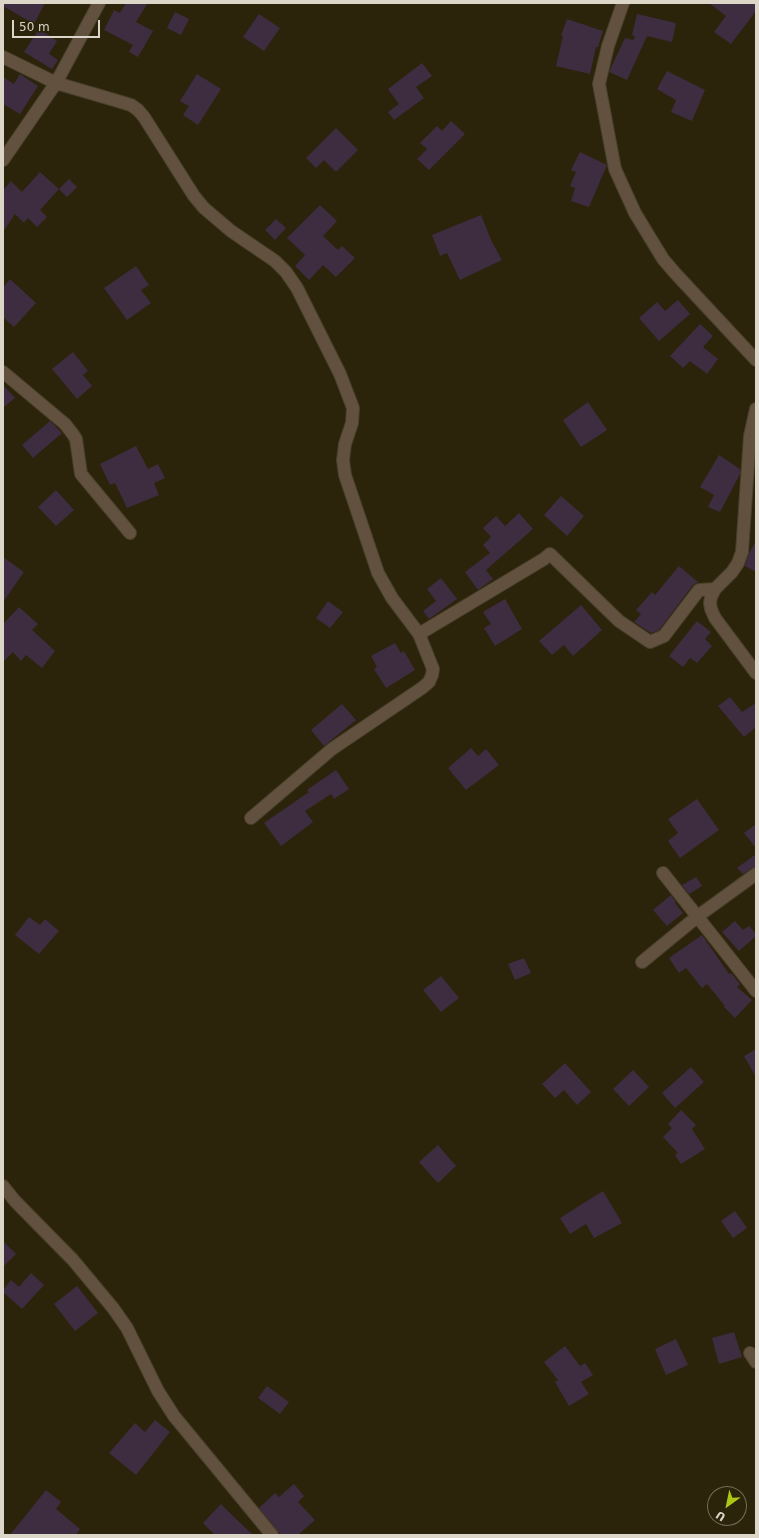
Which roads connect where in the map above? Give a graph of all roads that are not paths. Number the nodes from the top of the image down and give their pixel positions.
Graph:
1 (99, 3) edge
2 (623, 3) edge
3 (3, 57) edge
4 (56, 84) junction
5 (3, 160) edge
6 (756, 360) edge
7 (3, 372) edge
8 (756, 408) edge
9 (130, 533) dead end
10 (716, 589) junction
11 (419, 634) junction
12 (756, 673) edge
13 (251, 818) dead end
14 (663, 873) dead end
15 (756, 874) edge
16 (698, 916) junction
17 (642, 962) dead end
18 (756, 991) edge
19 (3, 1186) edge
20 (272, 1535) edge

1 - 4 street
2 - 6 street
3 - 4 street
4 - 5 street
4 - 11 street
7 - 9 street
8 - 10 street
10 - 11 street
10 - 12 street
11 - 13 street
14 - 16 street
15 - 16 street
16 - 17 street
16 - 18 street
19 - 20 street

